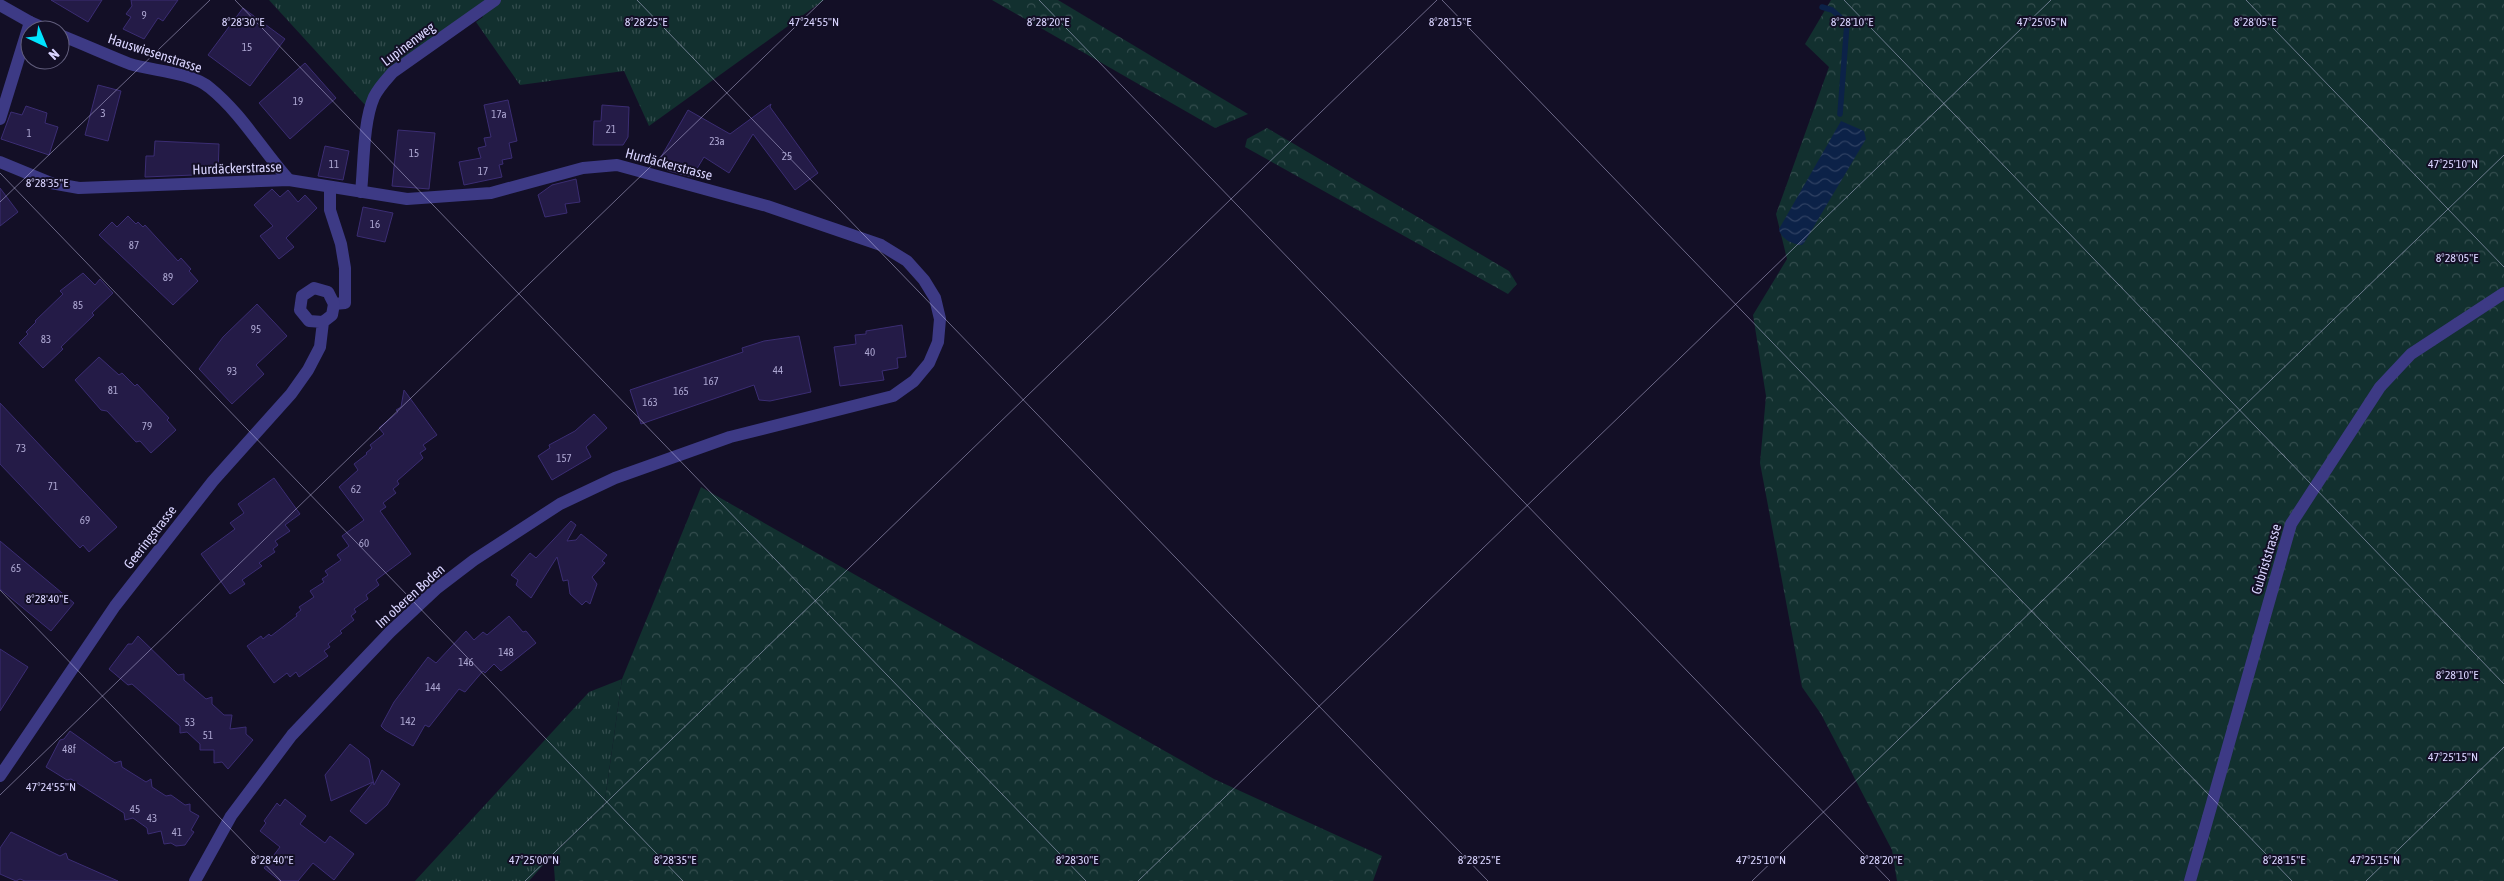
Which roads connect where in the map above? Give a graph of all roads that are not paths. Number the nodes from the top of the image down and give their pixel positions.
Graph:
1 (495, 0) edge
2 (0, 4) edge
3 (27, 20) edge
4 (70, 39) edge
5 (20, 54) edge
6 (0, 119) edge
7 (0, 162) edge
8 (289, 180) junction
9 (330, 187) junction
10 (361, 192) junction
11 (2504, 293) edge
12 (340, 304) junction
13 (323, 322) junction
14 (730, 437) joint
15 (0, 776) edge
16 (195, 881) edge
17 (2190, 881) edge

1 - 10 street, Lupinenweg
2 - 3 street
4 - 8 street, Hauswiesenstrasse
5 - 6 street
7 - 8 street, Hurdäckerstrasse
8 - 9 street, Hurdäckerstrasse
9 - 10 street, Hurdäckerstrasse
9 - 12 street
10 - 14 street, Hurdäckerstrasse
11 - 17 street, Gubriststrasse
12 - 13 street, Geeringstrasse
12 - 13 street
13 - 15 street, Geeringstrasse
14 - 16 street, Im oberen Boden

